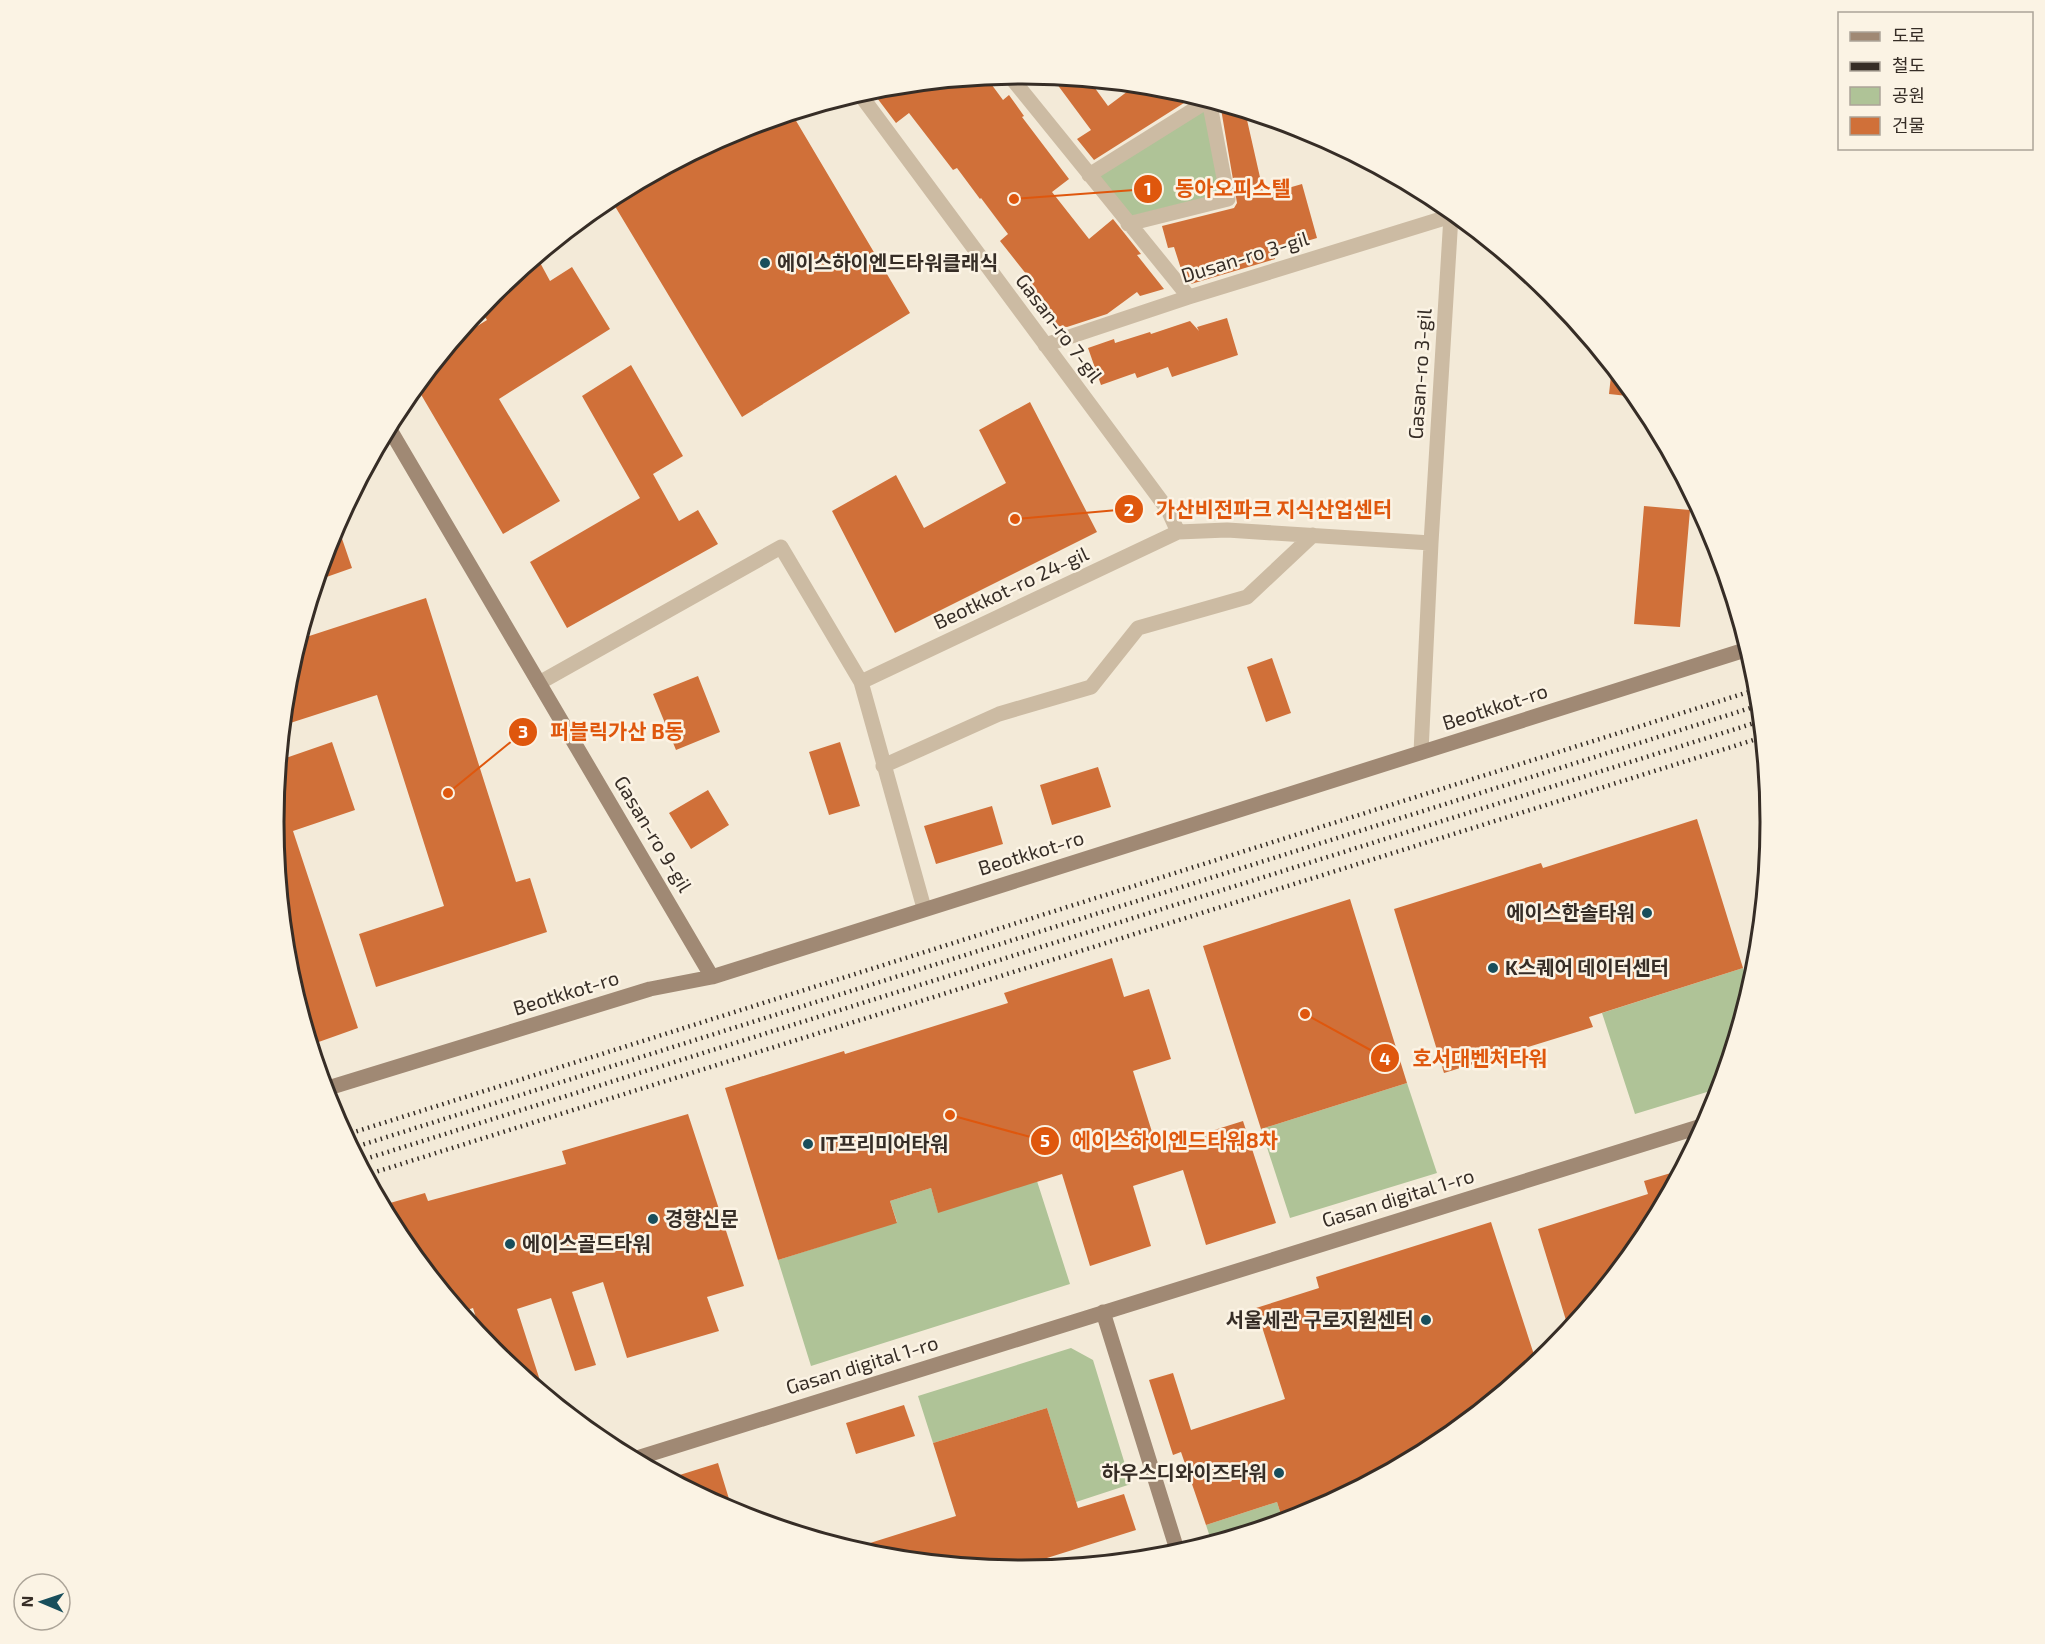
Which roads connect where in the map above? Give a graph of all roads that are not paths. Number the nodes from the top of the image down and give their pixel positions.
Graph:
1 (1016, 84) edge
2 (865, 101) edge
3 (1200, 106) edge
4 (1210, 108) edge
5 (1089, 176) junction
6 (1445, 217) edge
7 (1452, 222) edge
8 (1128, 224) junction
9 (1189, 297) junction
10 (1045, 345) junction
11 (393, 437) edge
12 (1178, 532) junction
13 (1313, 535) junction
14 (1431, 543) junction
15 (1740, 652) edge
16 (861, 682) junction
17 (539, 683) junction
18 (1420, 752) junction
19 (883, 766) junction
20 (924, 908) junction
21 (712, 976) junction
22 (334, 1086) edge
23 (1693, 1129) edge
24 (1103, 1312) junction
25 (644, 1456) edge
26 (1175, 1544) edge

1 - 5 street
2 - 10 street, Gasan-ro 7-gil
3 - 5 street
4 - 8 street
5 - 8 street
6 - 9 street, Dusan-ro 3-gil
7 - 14 street, Gasan-ro 3-gil
8 - 9 street
9 - 10 street, Dusan-ro 3-gil
10 - 12 street, Gasan-ro 7-gil
11 - 17 street, Gasan-ro 9-gil
12 - 13 street
12 - 16 street, Beotkkot-ro 24-gil
13 - 14 street
13 - 19 street
14 - 18 street, Gasan-ro 3-gil
15 - 18 street, Beotkkot-ro
16 - 17 street
16 - 19 street
17 - 21 street, Gasan-ro 9-gil
18 - 20 street, Beotkkot-ro
19 - 20 street
20 - 21 street, Beotkkot-ro
21 - 22 street, Beotkkot-ro
23 - 24 street, Gasan digital 1-ro
24 - 25 street, Gasan digital 1-ro
24 - 26 street

